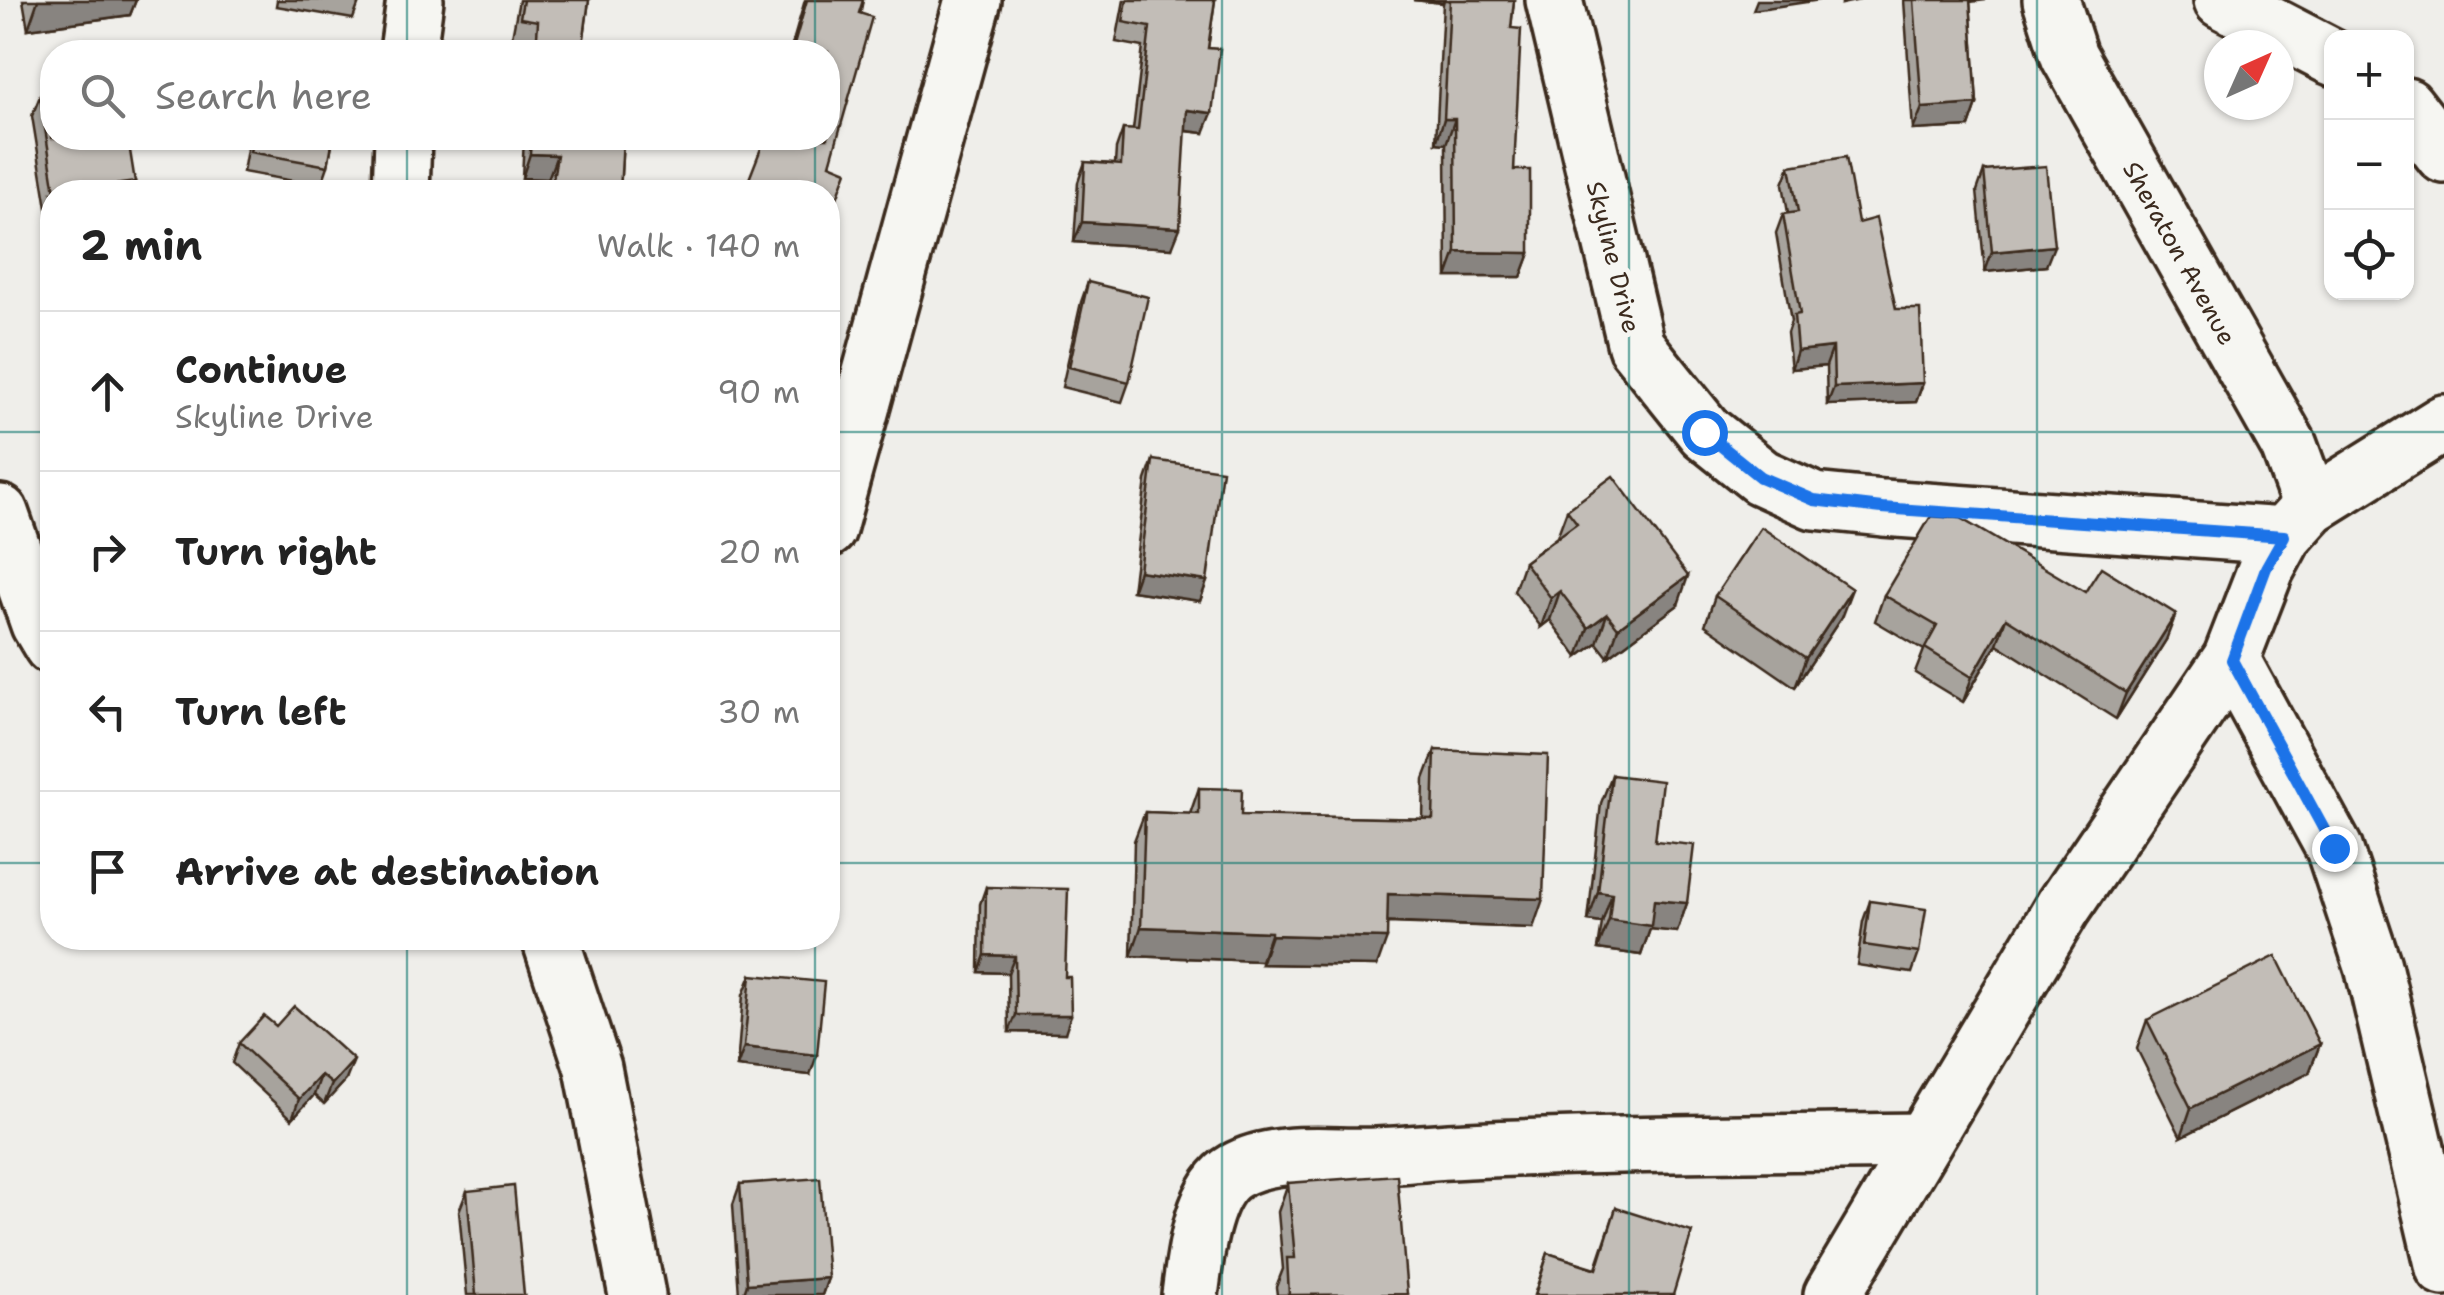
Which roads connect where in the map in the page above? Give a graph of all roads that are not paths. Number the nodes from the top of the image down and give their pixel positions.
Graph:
1 (415, 0) edge
2 (974, 0) edge
3 (1554, 0) edge
4 (2051, 0) edge
5 (2222, 0) edge
6 (410, 40) edge
7 (2324, 54) edge
8 (2414, 116) edge
9 (403, 150) edge
10 (2444, 155) edge
11 (401, 180) edge
12 (2444, 423) edge
13 (840, 486) edge
14 (0, 514) edge
15 (2297, 521) junction
16 (40, 626) edge
17 (2232, 660) junction
18 (554, 950) edge
19 (1923, 1141) junction
20 (2444, 1268) edge
21 (637, 1295) edge
22 (1190, 1295) edge
23 (1832, 1295) edge

1 - 6 street
2 - 13 street
3 - 15 street, Skyline Drive
4 - 15 street, Sheraton Avenue
5 - 7 street
8 - 10 street
9 - 11 street
12 - 15 street
14 - 16 street
15 - 17 street
17 - 19 street
17 - 20 street
18 - 21 street
19 - 22 street
19 - 23 street

